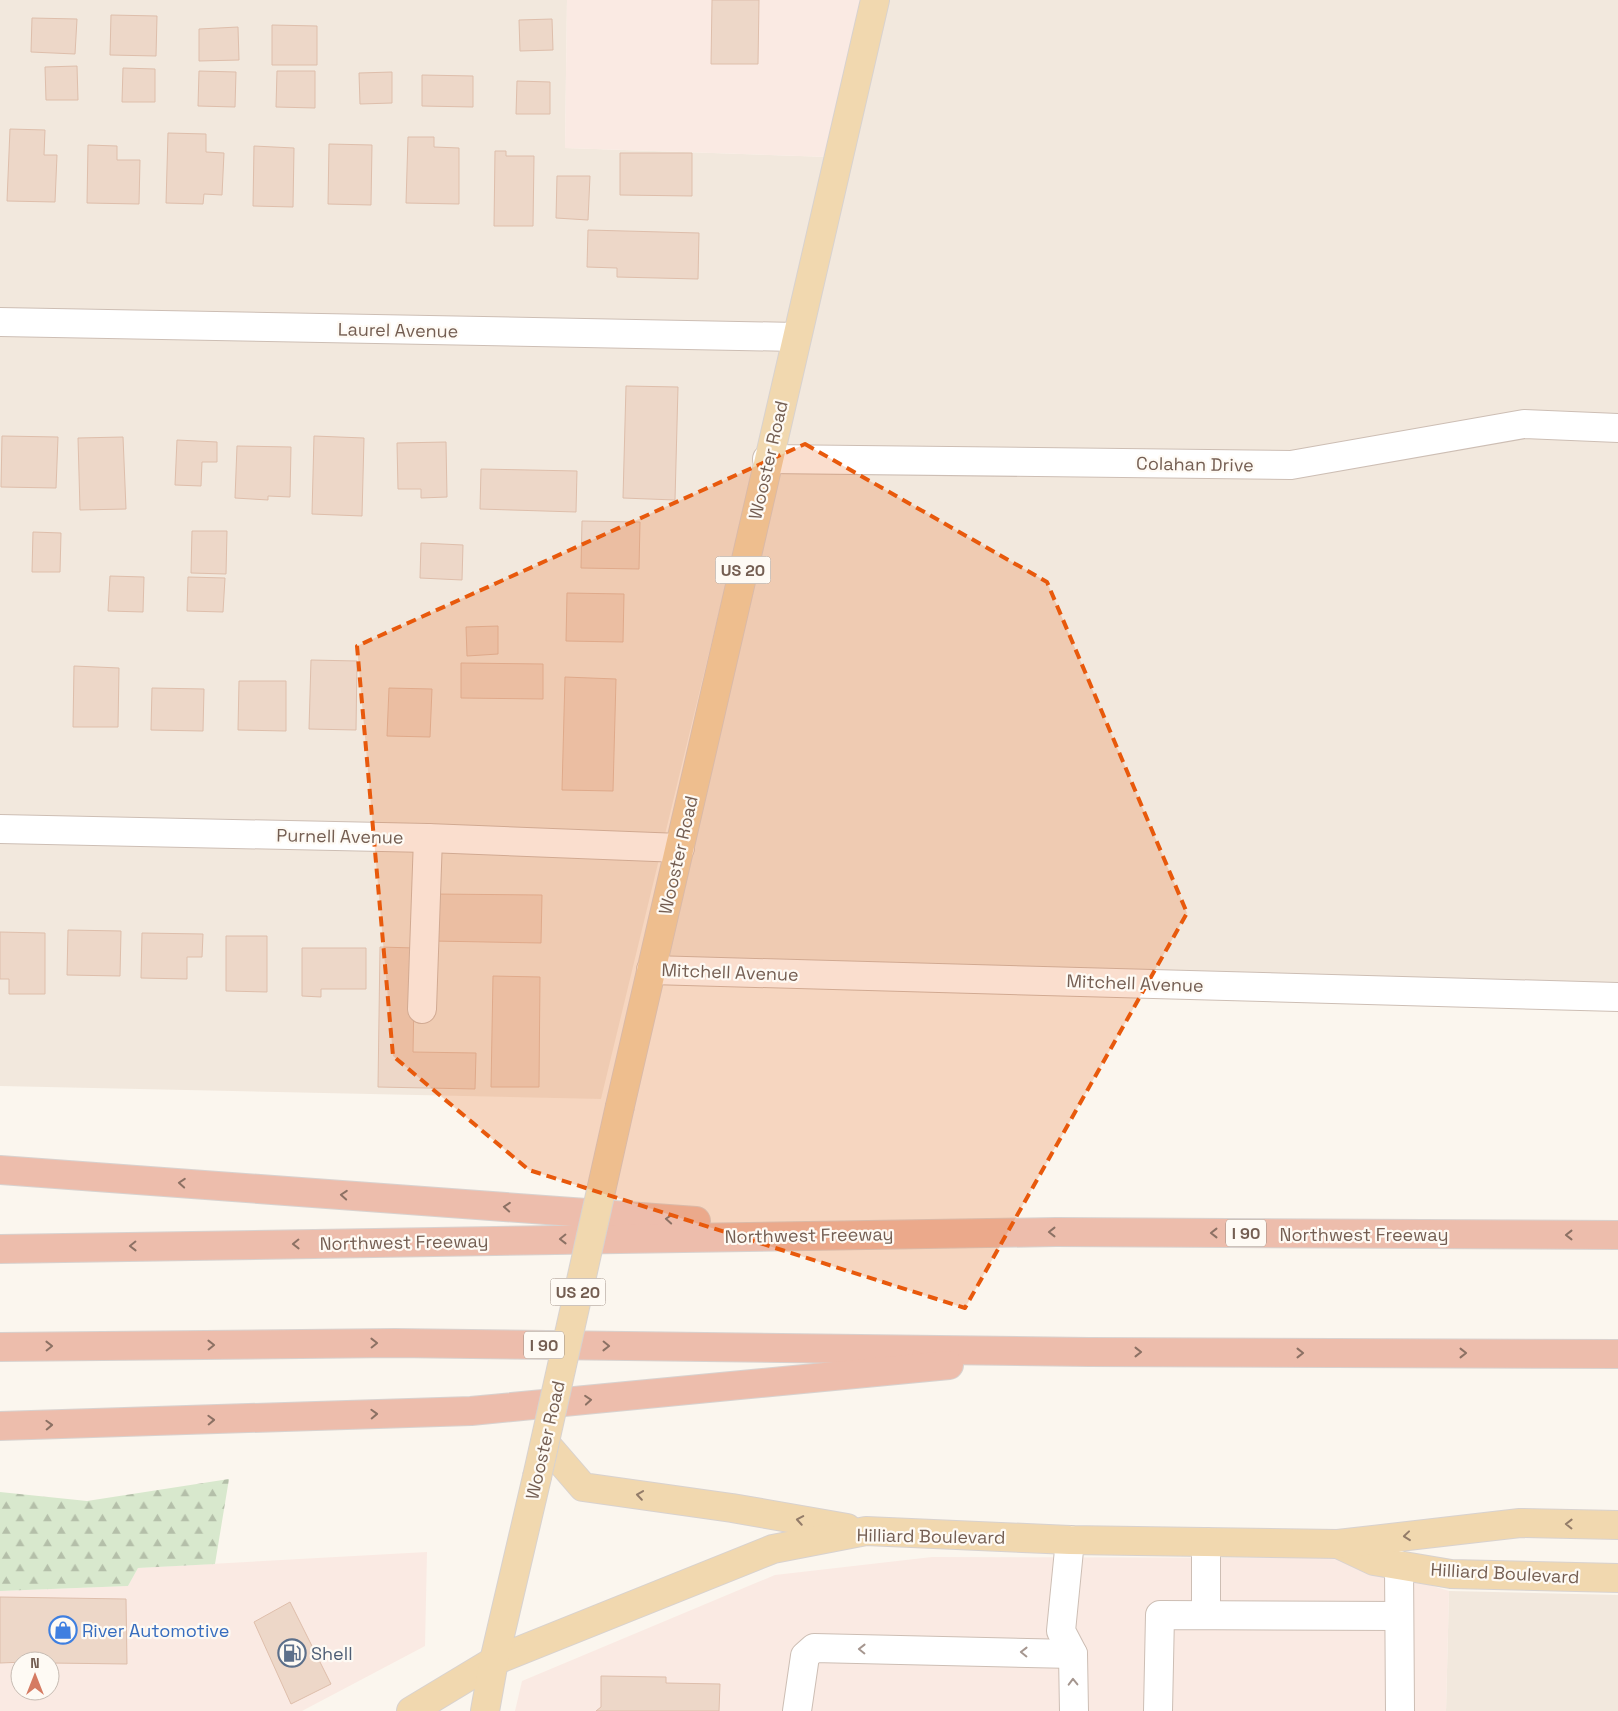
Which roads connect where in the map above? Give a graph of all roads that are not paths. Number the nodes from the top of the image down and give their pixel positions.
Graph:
1 (875, 0) edge
2 (0, 322) edge
3 (796, 337) junction
4 (1618, 428) edge
5 (768, 459) junction
6 (0, 829) edge
7 (428, 838) junction
8 (680, 848) junction
9 (651, 970) junction
10 (1618, 997) edge
11 (422, 1009) dead end
12 (0, 1170) edge
13 (874, 1234) junction
14 (1618, 1236) edge
15 (0, 1248) edge
16 (0, 1347) edge
17 (1089, 1352) junction
18 (1618, 1354) edge
19 (0, 1426) edge
20 (545, 1443) junction
21 (1618, 1525) edge
22 (866, 1532) junction
23 (1070, 1540) junction
24 (1206, 1542) junction
25 (1338, 1544) junction
26 (1399, 1565) junction
27 (1618, 1578) edge
28 (1206, 1616) junction
29 (1400, 1616) junction
30 (1073, 1654) junction
31 (494, 1661) junction
32 (411, 1711) edge
33 (485, 1711) edge
34 (797, 1711) edge
35 (1074, 1711) edge
36 (1158, 1711) edge
37 (1400, 1711) edge

1 - 3 main road, Wooster Road / US 20
2 - 3 street, Laurel Avenue
3 - 5 main road, Wooster Road / US 20
4 - 5 street, Colahan Drive
5 - 8 main road, Wooster Road / US 20
6 - 7 street, Purnell Avenue
7 - 8 street, Purnell Avenue
7 - 11 street
8 - 9 main road, Wooster Road / US 20
9 - 10 street, Mitchell Avenue
9 - 20 main road, Wooster Road / US 20, bridge
13 -> 12 highway
14 -> 13 highway, Northwest Freeway / I 90
13 -> 15 highway, Northwest Freeway / I 90
16 -> 17 highway, I 90
17 -> 18 highway, I 90
19 -> 17 highway
22 -> 20 main road
20 - 31 main road, Wooster Road / US 20, bridge
21 -> 25 main road, Hilliard Boulevard
22 - 23 main road, Hilliard Boulevard
22 - 31 main road, Hilliard Boulevard
23 - 24 main road, Hilliard Boulevard
23 - 30 street
24 - 25 main road, Hilliard Boulevard
24 - 28 street
25 - 26 main road, Hilliard Boulevard
26 - 27 main road, Hilliard Boulevard
26 - 29 street
28 - 29 street
28 - 36 street
29 - 37 street
30 -> 34 street
35 -> 30 street
31 - 32 main road, Hilliard Boulevard
31 - 33 main road, Wooster Road / US 20

